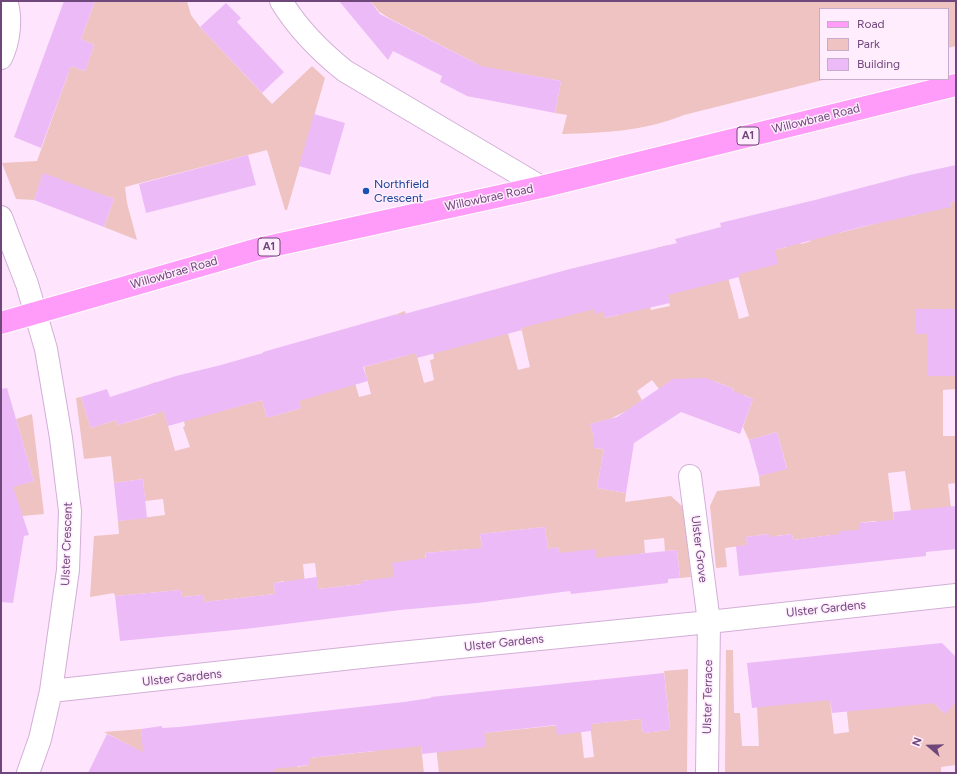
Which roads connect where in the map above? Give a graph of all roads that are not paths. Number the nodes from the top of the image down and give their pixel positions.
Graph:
1 (6, 1) edge
2 (281, 1) edge
3 (1, 58) edge
4 (956, 85) edge
5 (540, 187) junction
6 (1, 217) edge
7 (36, 313) junction
8 (1, 323) edge
9 (690, 476) dead end
10 (956, 595) edge
11 (709, 622) junction
12 (51, 692) junction
13 (28, 773) edge
14 (707, 773) edge

1 - 3 street
2 - 5 street
4 - 5 main road, Willowbrae Road / A1
5 - 7 main road, Willowbrae Road / A1
6 - 7 street, Ulster Crescent
7 - 8 main road, Willowbrae Road / A1
7 - 12 street, Ulster Crescent
9 - 11 street, Ulster Grove
10 - 11 street, Ulster Gardens
11 - 12 street, Ulster Gardens
11 - 14 street, Ulster Terrace
12 - 13 street, Ulster Crescent

